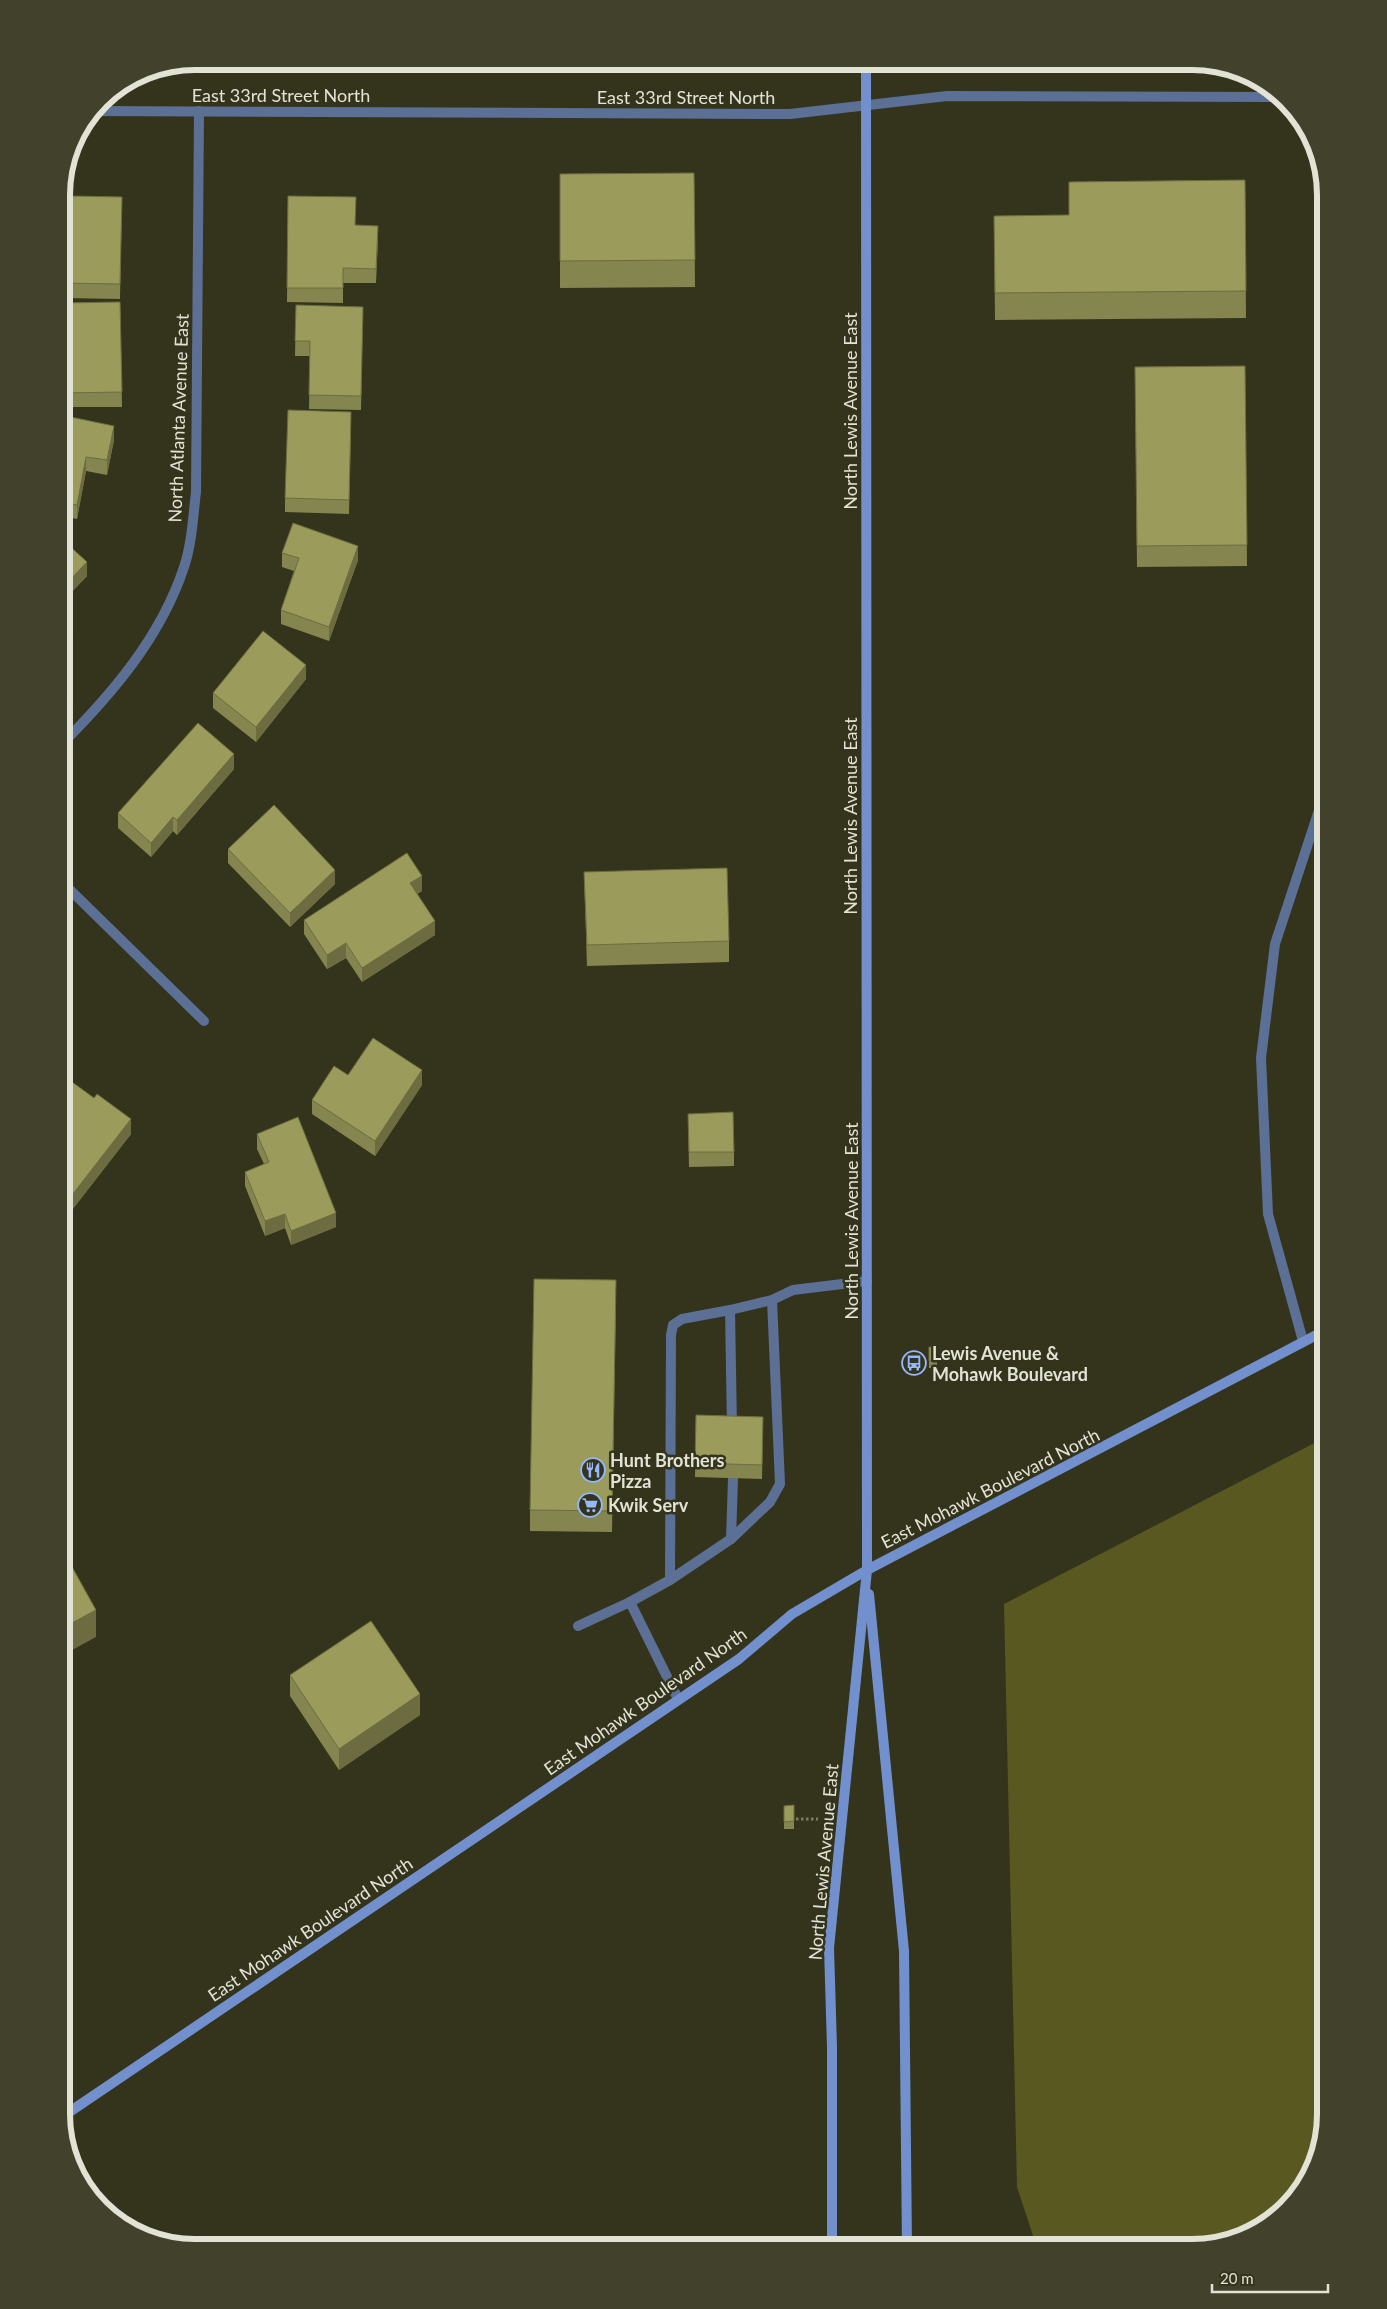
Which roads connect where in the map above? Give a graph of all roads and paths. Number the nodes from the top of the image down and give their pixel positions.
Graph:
1 (866, 70) edge
2 (1270, 97) edge
3 (866, 104) junction
4 (103, 111) edge
5 (199, 111) junction
6 (70, 737) edge
7 (1317, 816) edge
8 (70, 890) edge
9 (204, 1021) dead end
10 (867, 1281) junction
11 (772, 1300) junction
12 (730, 1310) junction
13 (1317, 1334) edge
14 (1303, 1341) junction
15 (732, 1430) edge
16 (733, 1479) edge
17 (731, 1539) junction
18 (867, 1570) junction
19 (670, 1580) junction
20 (630, 1602) junction
21 (578, 1626) dead end
22 (678, 1699) junction
23 (70, 2112) edge
24 (832, 2239) edge
25 (907, 2239) edge

1 - 3 main road, North Lewis Avenue East
2 - 3 street, East 33rd Street North
3 - 5 street, East 33rd Street North
3 - 10 main road, North Lewis Avenue East
4 - 5 street, East 33rd Street North
5 - 6 street, North Atlanta Avenue East
7 - 14 street
8 - 9 street
10 - 11 street
10 - 18 main road, North Lewis Avenue East
11 - 12 street
11 - 17 street
12 - 15 street
12 - 19 street
13 - 14 main road, East Mohawk Boulevard North
14 - 18 main road, East Mohawk Boulevard North
16 - 17 street
17 - 19 street
18 - 22 main road, East Mohawk Boulevard North
18 - 24 main road, North Lewis Avenue East
18 - 25 main road, North Lewis Avenue East
19 - 20 street
20 - 21 street
20 - 22 street
22 - 23 main road, East Mohawk Boulevard North

